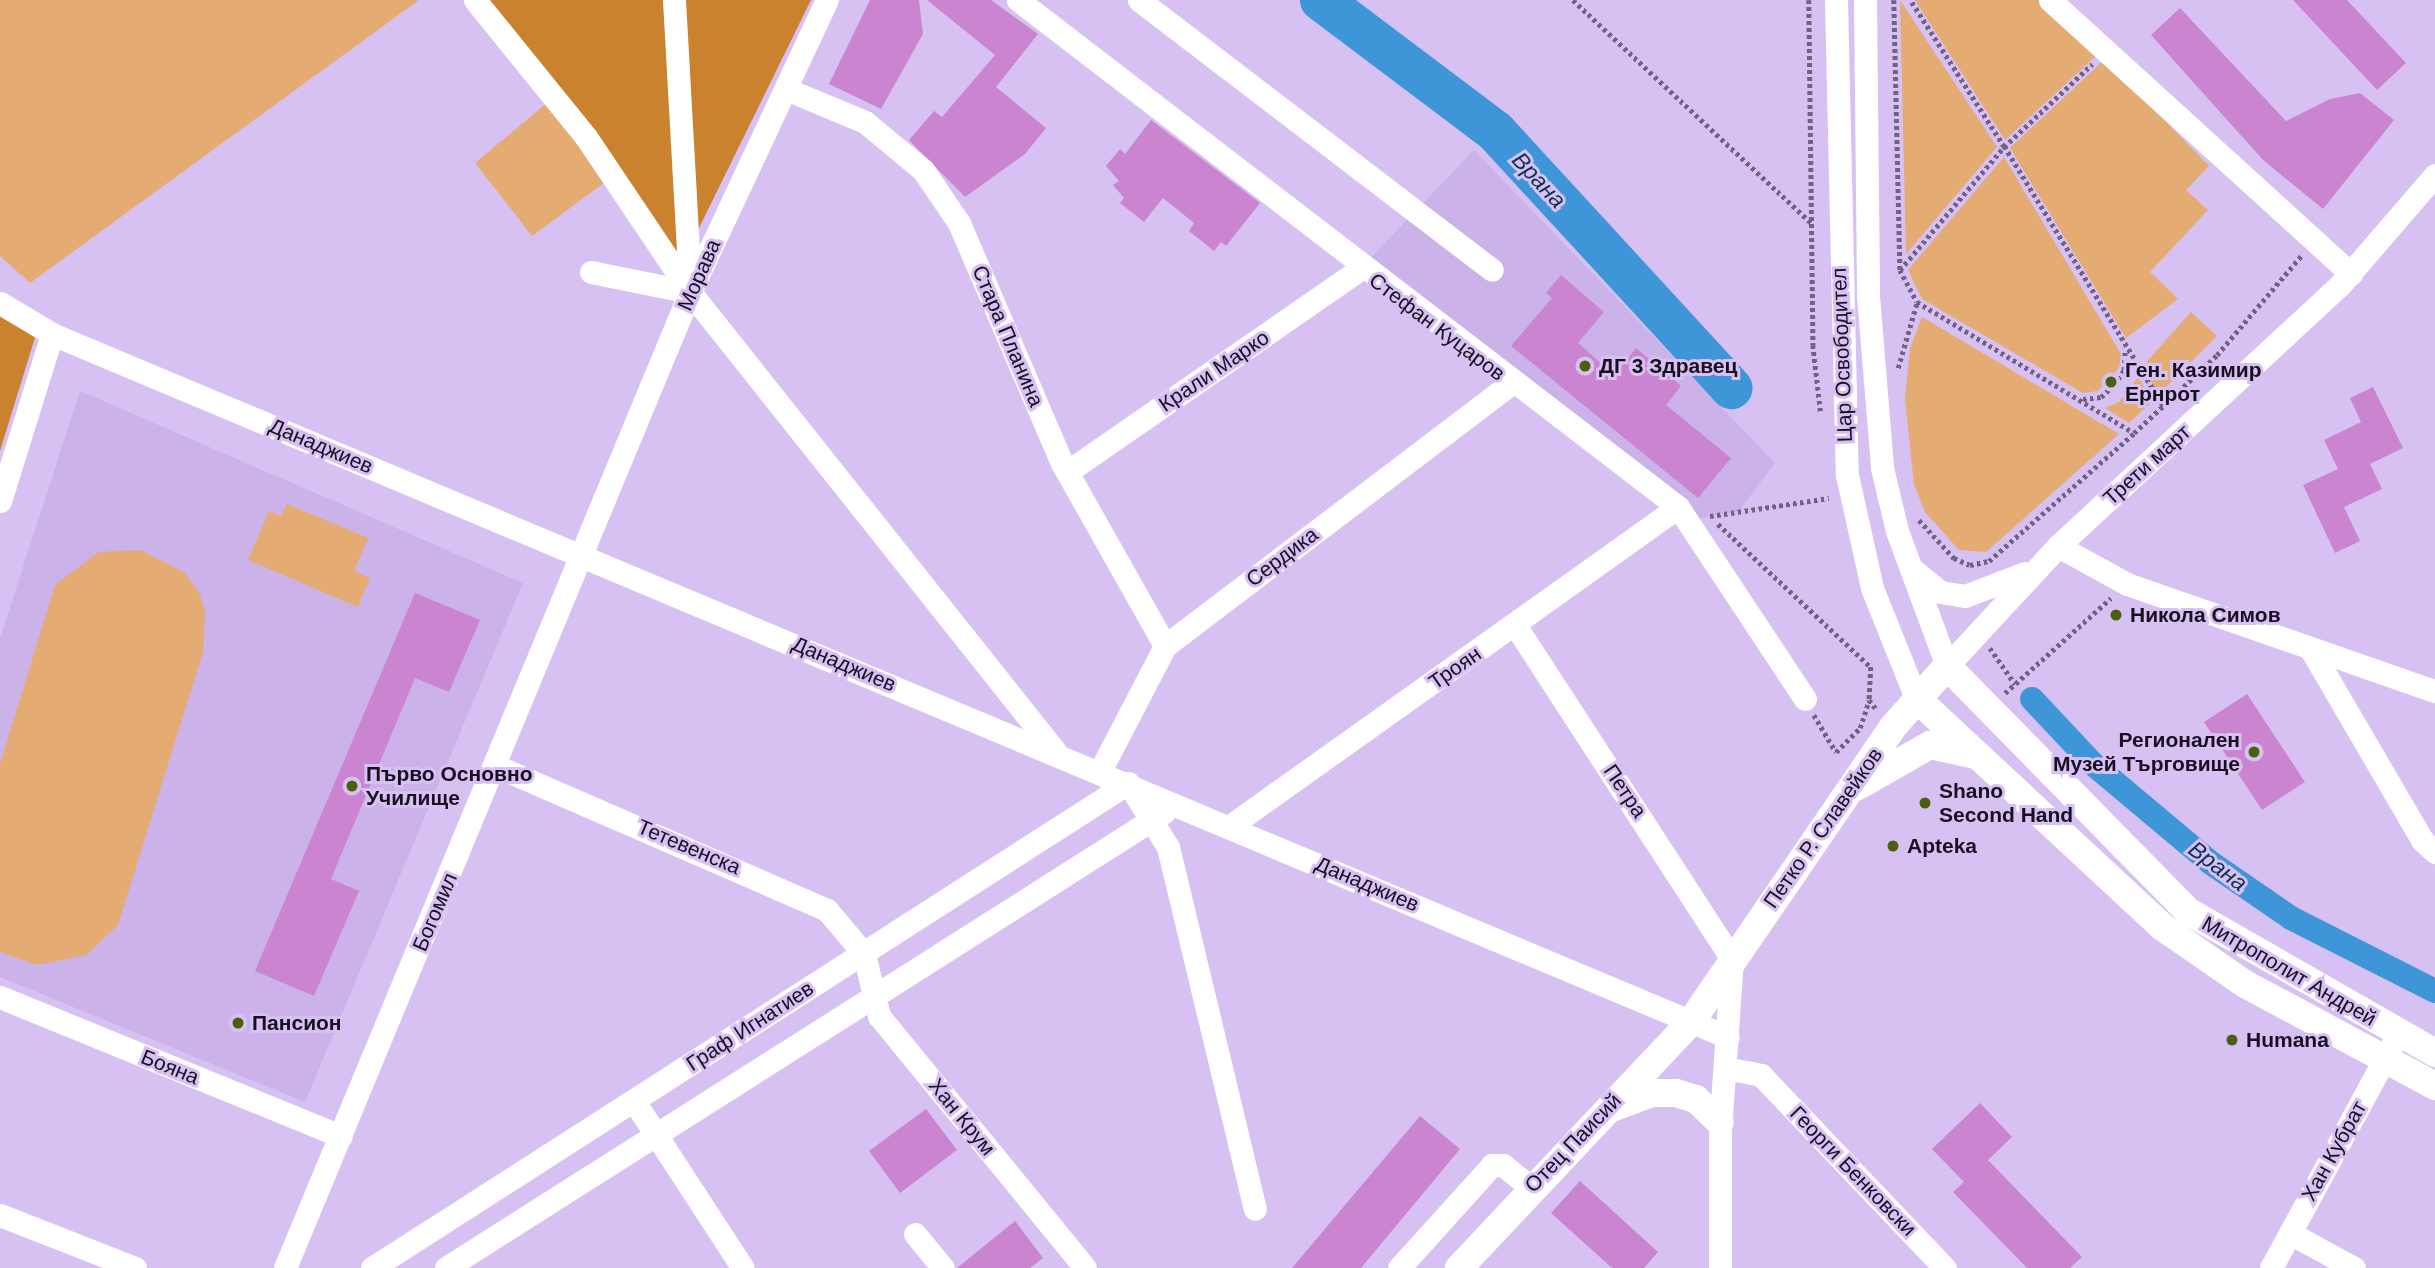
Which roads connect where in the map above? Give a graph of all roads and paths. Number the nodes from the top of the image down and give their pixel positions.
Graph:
1 (475, 0) edge
2 (674, 0) edge
3 (827, 0) edge
4 (1018, 0) edge
5 (1139, 0) edge
6 (1573, 0) edge
7 (1809, 0) edge
8 (1836, 0) edge
9 (1865, 0) edge
10 (1894, 0) edge
11 (1910, 0) edge
12 (2050, 0) edge
13 (2102, 55) dead end
14 (786, 89) junction
15 (2004, 147) junction
16 (2435, 175) edge
17 (1811, 223) junction
18 (2308, 248) dead end
19 (1360, 269) junction
20 (1492, 270) dead end
21 (1900, 270) junction
22 (591, 272) dead end
23 (2351, 274) junction
24 (690, 292) junction
25 (1917, 302) junction
26 (0, 303) edge
27 (52, 334) junction
28 (2122, 341) junction
29 (1898, 373) dead end
30 (1512, 383) junction
31 (2082, 400) junction
32 (2163, 406) junction
33 (1822, 422) dead end
34 (2134, 433) junction
35 (1067, 472) junction
36 (1829, 485) dead end
37 (1841, 497) junction
38 (0, 500) edge
39 (1913, 507) dead end
40 (1692, 514) junction
41 (2058, 546) junction
42 (585, 556) junction
43 (2040, 565) junction
44 (1910, 567) junction
45 (1515, 625) junction
46 (1165, 646) junction
47 (2310, 648) junction
48 (1947, 666) junction
49 (1871, 667) dead end
50 (2435, 691) edge
51 (1916, 698) junction
52 (1805, 699) joint
53 (1869, 700) dead end
54 (1056, 753) junction
55 (1977, 756) junction
56 (496, 766) junction
57 (1100, 771) junction
58 (1128, 783) junction
59 (1847, 794) junction
60 (1178, 804) junction
61 (1152, 820) junction
62 (1230, 826) junction
63 (2435, 852) edge
64 (864, 954) junction
65 (1732, 959) junction
66 (875, 996) junction
67 (0, 997) edge
68 (1691, 1022) junction
69 (2398, 1034) junction
70 (1728, 1037) junction
71 (2435, 1053) edge
72 (2384, 1060) junction
73 (1725, 1068) junction
74 (2435, 1086) edge
75 (634, 1101) junction
76 (1604, 1111) junction
77 (1720, 1122) junction
78 (656, 1135) junction
79 (341, 1136) junction
80 (1530, 1187) junction
81 (1255, 1209) dead end
82 (0, 1215) edge
83 (2290, 1233) junction
84 (915, 1234) dead end
85 (135, 1268) edge
86 (285, 1268) edge
87 (372, 1268) edge
88 (446, 1268) edge
89 (743, 1268) edge
90 (943, 1268) edge
91 (1085, 1268) edge
92 (1399, 1268) edge
93 (1459, 1268) edge
94 (1720, 1268) edge
95 (1945, 1268) edge
96 (2271, 1268) edge
97 (2354, 1268) edge

1 - 24 street
2 - 24 street
3 - 14 street, Морава
4 - 19 street, Стефан Куцаров
5 - 20 street
6 - 17 path
7 - 17 path
8 - 37 street, Цар Освободител
9 - 44 street, Цар Освободител
10 - 21 path
11 - 15 path
12 - 23 street
13 - 15 path
14 - 24 street, Морава
14 - 35 street, Стара Планина
15 - 21 path
15 - 28 path
16 - 23 street, Трети март
17 - 33 path
18 - 32 path
19 - 30 street, Стефан Куцаров
19 - 35 street, Крали Марко
21 - 25 path
22 - 24 street
23 - 41 street, Трети март
24 - 42 street, Морава
24 - 54 street
25 - 29 path
25 - 31 path
26 - 27 street, Данаджиев
27 - 38 street
27 - 42 street, Данаджиев
28 - 31 path
28 - 32 path
30 - 40 street, Стефан Куцаров
30 - 46 street, Сердика
31 - 34 path
32 - 34 path
34 - 39 path
35 - 46 street, Стара Планина
36 - 37 path
37 - 40 path
37 - 51 street, Цар Освободител
40 - 45 street, Троян
40 - 49 path
40 - 52 street, Стефан Куцаров
41 - 43 street, Трети март
41 - 47 street
42 - 54 street, Данаджиев
42 - 56 street, Богомил
43 - 44 street
43 - 48 street, Трети март
44 - 48 street, Цар Освободител
45 - 62 street, Троян
45 - 65 street, Петра
46 - 57 street, Сердика
47 - 50 street
47 - 63 street
48 - 51 main road, Петко Р. Славейков
48 - 69 main road, Митрополит Андрей
51 - 55 main road, Митрополит Андрей
51 - 59 main road, Петко Р. Славейков
52 - 53 path
54 - 57 street, Данаджиев
55 - 59 main road
55 - 72 main road, Митрополит Андрей
56 - 64 street, Тетевенска
56 - 79 street, Богомил
57 - 58 street, Данаджиев
58 - 60 street, Данаджиев
58 - 61 street
58 - 64 street, Граф Игнатиев
59 - 65 main road, Петко Р. Славейков
60 - 61 street, Граф Игнатиев
60 - 62 street, Данаджиев
61 - 66 street, Граф Игнатиев
61 - 81 street
62 - 68 street, Данаджиев
64 - 66 street, Хан Крум
64 - 75 street, Граф Игнатиев
65 - 68 main road, Петко Р. Славейков
65 - 70 street
66 - 78 street, Граф Игнатиев
66 - 91 street, Хан Крум
67 - 79 street, Бояна
68 - 70 street
68 - 76 main road, Отец Паисий
69 - 71 main road, Митрополит Андрей
69 - 72 street, Хан Кубрат
70 - 73 street
72 - 74 main road, Митрополит Андрей
72 - 83 street, Хан Кубрат
73 - 77 street
73 - 95 street, Георги Бенковски
75 - 78 street
75 - 87 street, Граф Игнатиев
76 - 77 main road
76 - 80 main road, Отец Паисий
77 - 94 street
78 - 88 street, Граф Игнатиев
78 - 89 street
79 - 86 street, Богомил
80 - 92 street
80 - 93 main road, Отец Паисий
82 - 85 street
83 - 96 street, Хан Кубрат
83 - 97 street
84 - 90 street

